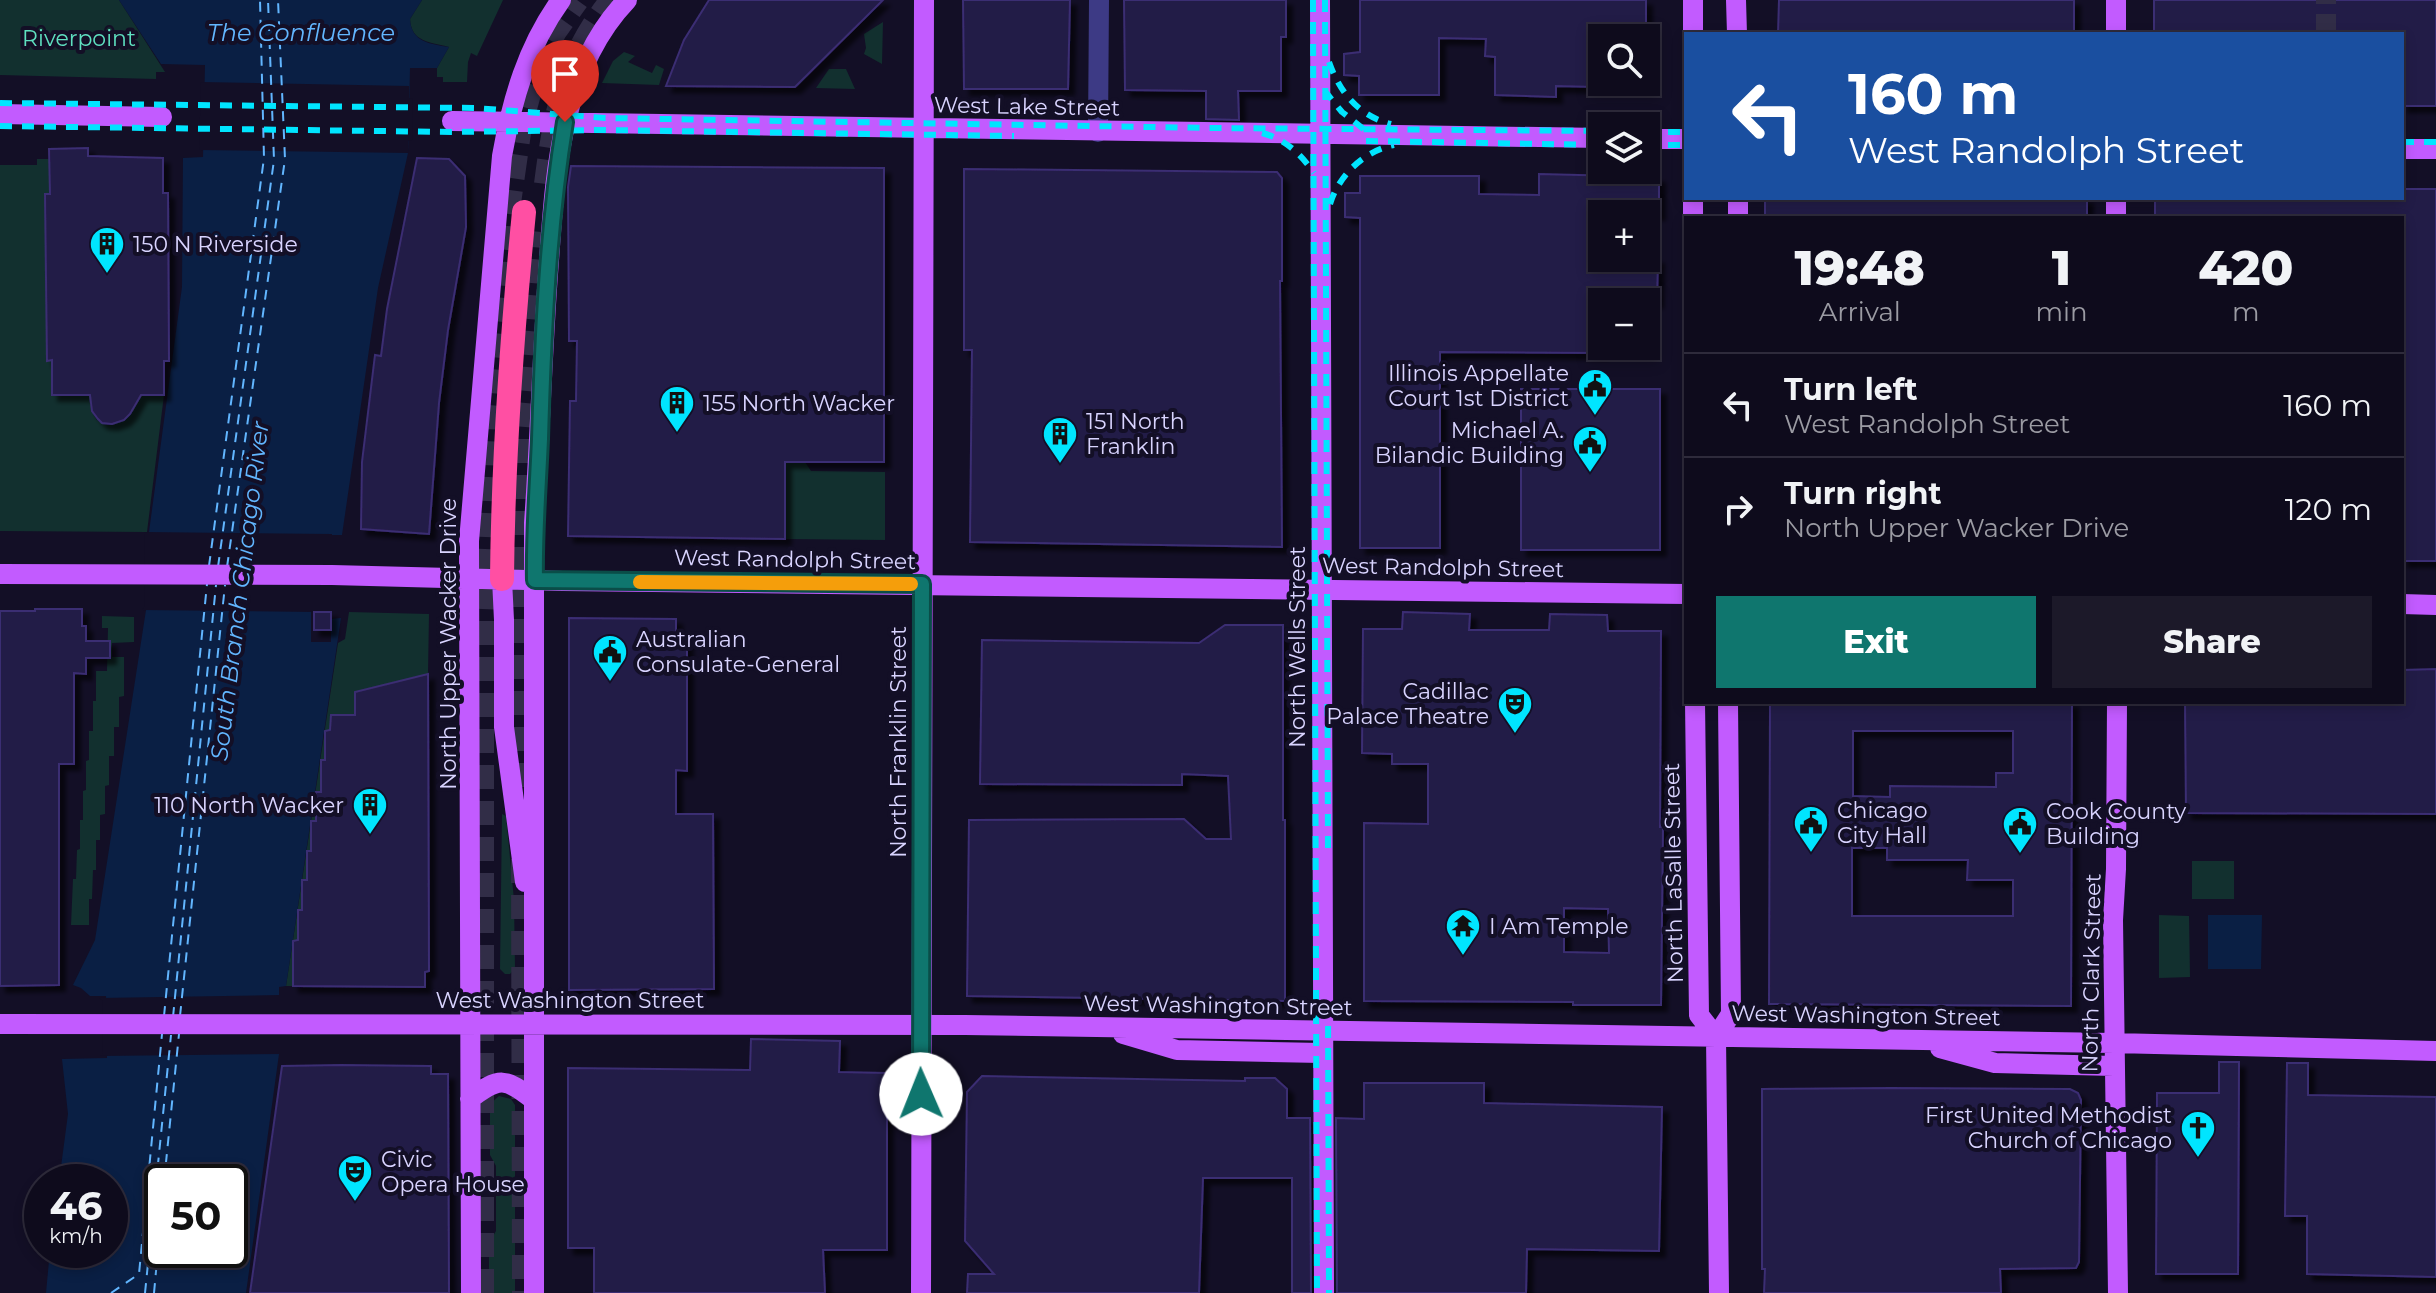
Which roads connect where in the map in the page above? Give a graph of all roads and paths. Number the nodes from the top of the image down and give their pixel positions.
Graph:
1 (561, 0) edge
2 (627, 0) edge
3 (924, 0) edge
4 (1099, 0) edge
5 (1320, 0) edge
6 (1693, 0) edge
7 (1736, 0) edge
8 (2116, 0) edge
9 (1693, 32) edge
10 (1737, 32) edge
11 (2116, 32) edge
12 (0, 114) edge
13 (162, 117) dead end
14 (452, 121) dead end
15 (508, 122) junction
16 (565, 122) junction
17 (925, 129) junction
18 (1098, 132) junction
19 (1320, 135) junction
20 (1588, 138) edge
21 (1660, 139) edge
22 (1684, 139) edge
23 (2404, 149) edge
24 (2436, 149) edge
25 (524, 212) dead end
26 (0, 574) edge
27 (470, 577) junction
28 (502, 579) junction
29 (535, 580) junction
30 (922, 584) junction
31 (1321, 590) junction
32 (1684, 594) edge
33 (2404, 604) edge
34 (2436, 605) edge
35 (1695, 704) edge
36 (1728, 704) edge
37 (2117, 704) edge
38 (534, 948) junction
39 (0, 1024) edge
40 (470, 1024) junction
41 (534, 1024) junction
42 (921, 1025) junction
43 (1100, 1027) junction
44 (1322, 1031) junction
45 (1716, 1037) junction
46 (1908, 1040) junction
47 (2114, 1043) junction
48 (2436, 1051) edge
49 (1322, 1053) junction
50 (2114, 1066) junction
51 (470, 1099) junction
52 (534, 1100) junction
53 (471, 1293) edge
54 (534, 1293) edge
55 (921, 1293) edge
56 (1324, 1293) edge
57 (1719, 1293) edge
58 (2118, 1293) edge

1 - 15 main road, North Upper Wacker Drive
2 - 16 main road
3 - 17 main road, North Franklin Street
4 - 18 street
5 - 19 main road, North Wells Street
6 - 9 main road
7 - 10 main road
8 - 11 main road
12 - 13 main road
14 - 15 main road, West Lake Street
15 - 16 main road, West Lake Street
15 - 27 main road, North Upper Wacker Drive
16 - 17 main road, West Lake Street
16 - 29 main road
17 - 18 main road, West Lake Street
17 - 30 main road, North Franklin Street
18 - 19 main road, West Lake Street
19 - 20 main road, West Lake Street
19 - 31 main road, North Wells Street
21 - 22 main road
23 - 24 main road
25 - 28 highway
26 - 27 main road, West Randolph Street
27 - 28 main road, West Randolph Street
27 - 40 main road, North Upper Wacker Drive
28 - 29 main road, West Randolph Street
28 - 38 main road
29 - 30 main road, West Randolph Street
29 - 38 main road
30 - 31 main road, West Randolph Street
30 - 42 main road, North Franklin Street
31 - 32 main road, West Randolph Street
31 - 44 main road, North Wells Street
33 - 34 main road
35 - 45 main road, North LaSalle Street
36 - 45 main road, North LaSalle Street
37 - 47 main road, North Clark Street
38 - 41 main road
39 - 40 main road, West Washington Street
40 - 41 main road, West Washington Street
40 - 51 main road, North Upper Wacker Drive
41 - 42 main road, West Washington Street
41 - 52 main road
42 - 43 main road, West Washington Street
42 - 55 main road, North Franklin Street
43 - 44 main road, West Washington Street
43 - 49 main road
44 - 45 main road, West Washington Street
44 - 49 main road, North Wells Street
45 - 46 main road, West Washington Street
45 - 57 main road, North LaSalle Street
46 - 47 main road, West Washington Street
46 - 50 main road
47 - 48 main road, West Washington Street
47 - 50 main road, North Clark Street
49 - 56 main road, North Wells Street
50 - 58 main road, North Clark Street
51 - 52 main road
51 - 53 main road, North Upper Wacker Drive
52 - 54 main road

